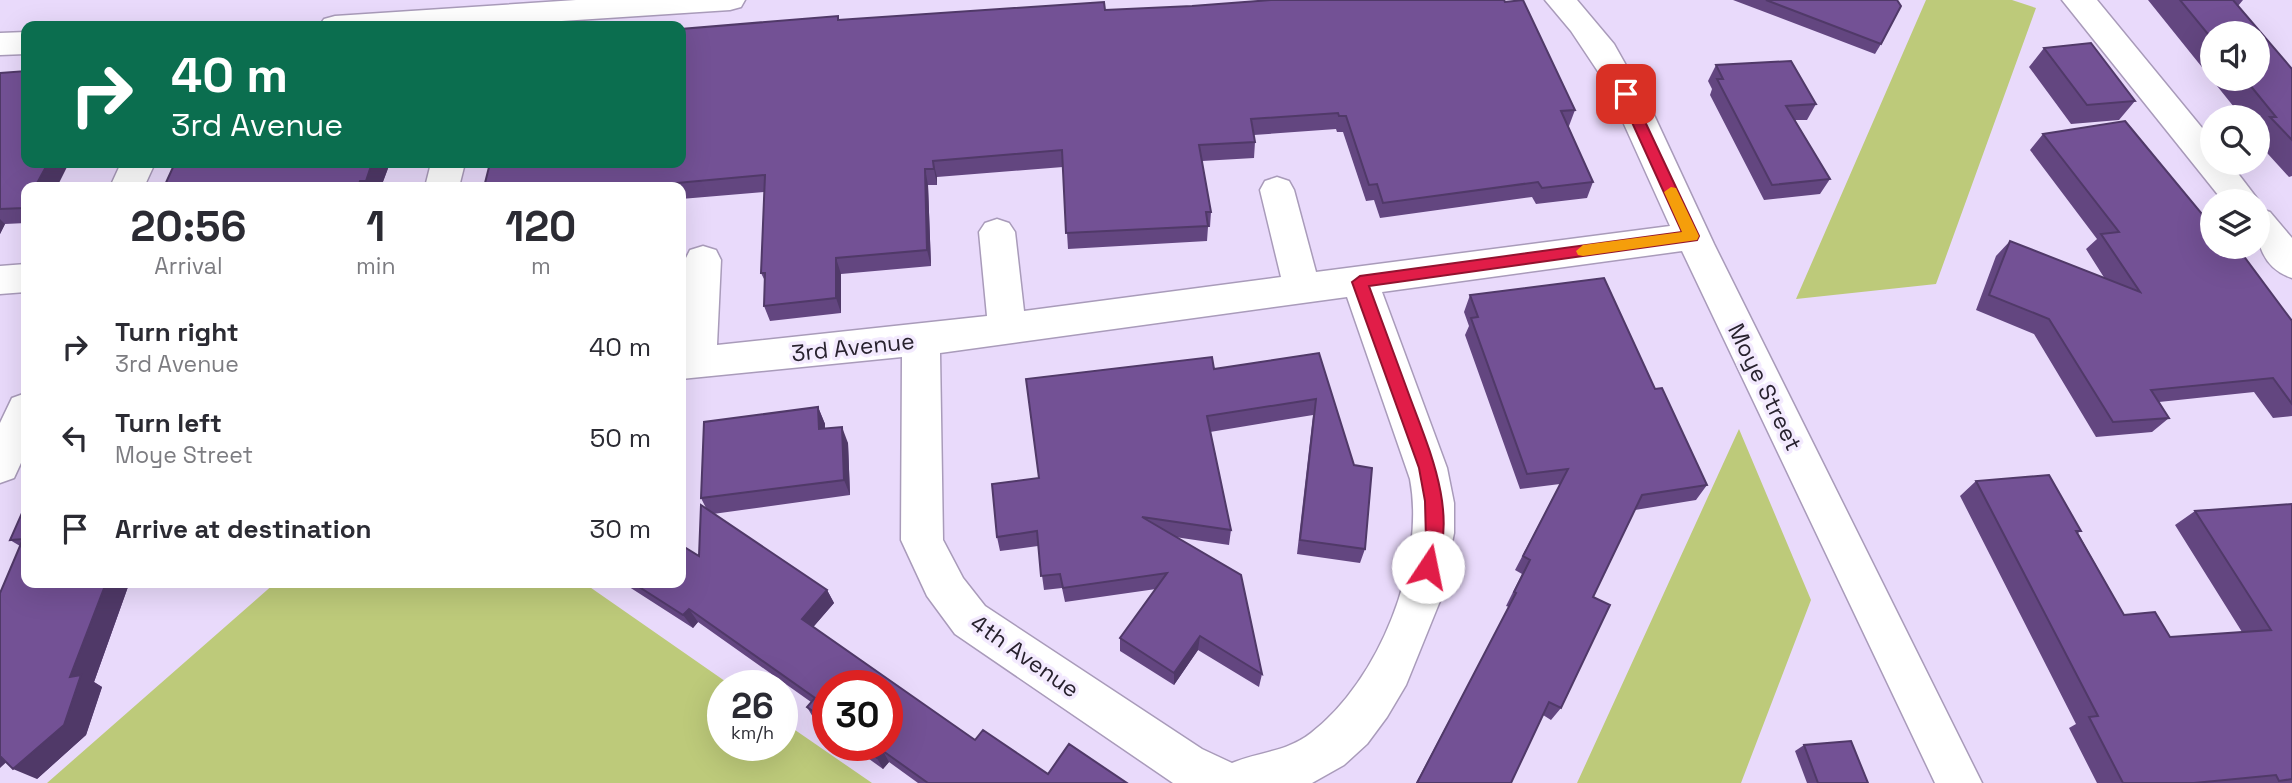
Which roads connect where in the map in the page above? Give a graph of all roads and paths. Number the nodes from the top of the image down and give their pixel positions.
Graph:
1 (730, 0) edge
2 (1560, 0) edge
3 (2077, 0) edge
4 (521, 20) edge
5 (490, 21) edge
6 (21, 43) edge
7 (0, 44) edge
8 (2232, 189) edge
9 (1277, 190) dead end
10 (998, 232) dead end
11 (1692, 236) junction
12 (2270, 236) edge
13 (703, 260) dead end
14 (2292, 264) edge
15 (21, 278) edge
16 (0, 280) edge
17 (1360, 282) junction
18 (1302, 287) junction
19 (1007, 327) junction
20 (921, 340) junction
21 (689, 363) edge
22 (21, 419) edge
23 (0, 466) edge
24 (1222, 783) edge
25 (1240, 783) edge
26 (1959, 783) edge

1 - 4 street
2 - 11 street, Moye Street
3 - 8 street
4 - 5 street
6 - 7 street
9 - 18 street
10 - 19 street
11 - 17 street, 3rd Avenue
11 - 26 street, Moye Street
12 - 14 street
13 - 21 street, 3rd Avenue
15 - 16 street
17 - 18 street, 3rd Avenue
17 - 25 street
18 - 19 street, 3rd Avenue
19 - 20 street, 3rd Avenue
20 - 21 street, 3rd Avenue
20 - 24 street, 4th Avenue
22 - 23 street

